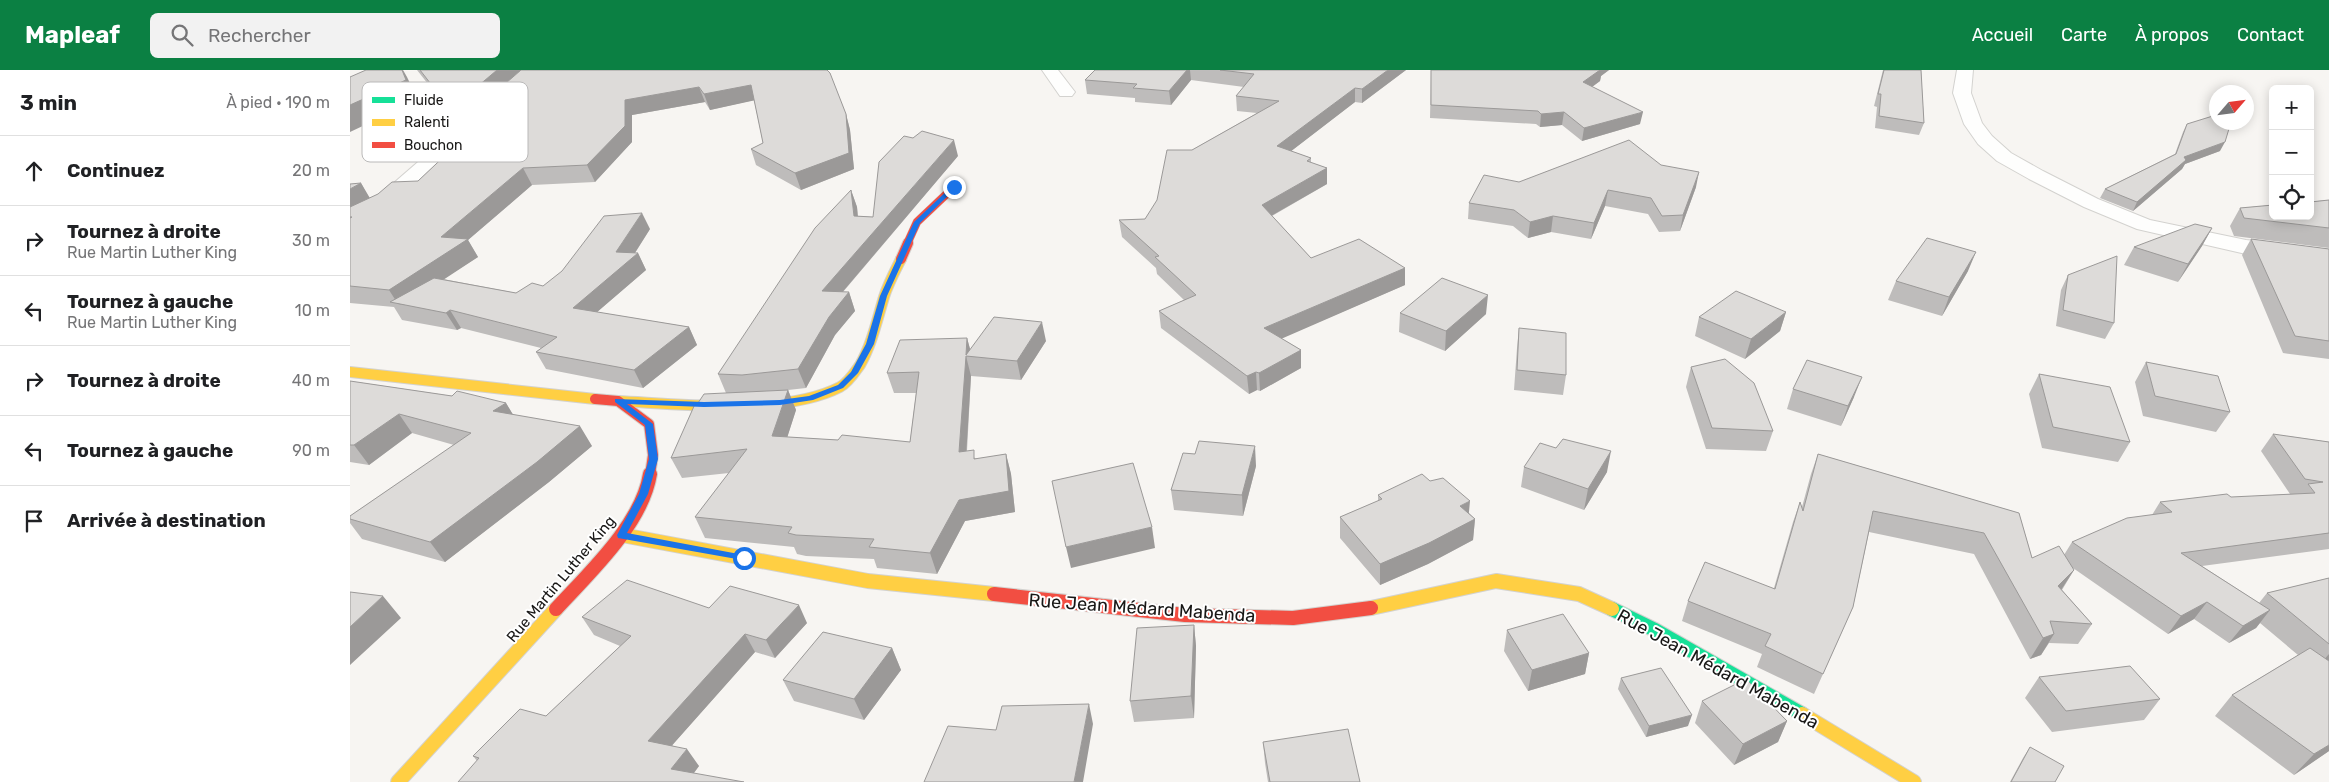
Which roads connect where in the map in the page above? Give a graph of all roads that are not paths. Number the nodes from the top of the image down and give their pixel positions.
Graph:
1 (534, 70) edge
2 (1050, 70) edge
3 (1965, 70) edge
4 (520, 82) edge
5 (1066, 92) dead end
6 (429, 162) edge
7 (954, 187) dead end
8 (350, 222) edge
9 (2329, 257) edge
10 (350, 372) edge
11 (618, 401) junction
12 (622, 535) junction
13 (398, 782) edge
14 (1914, 782) edge

1 - 4 street
2 - 5 street
3 - 9 street
6 - 8 street
7 - 11 street
10 - 11 street
11 - 12 street, Rue Martin Luther King
12 - 13 street, Rue Martin Luther King
12 - 14 street, Rue Jean Médard Mabenda

